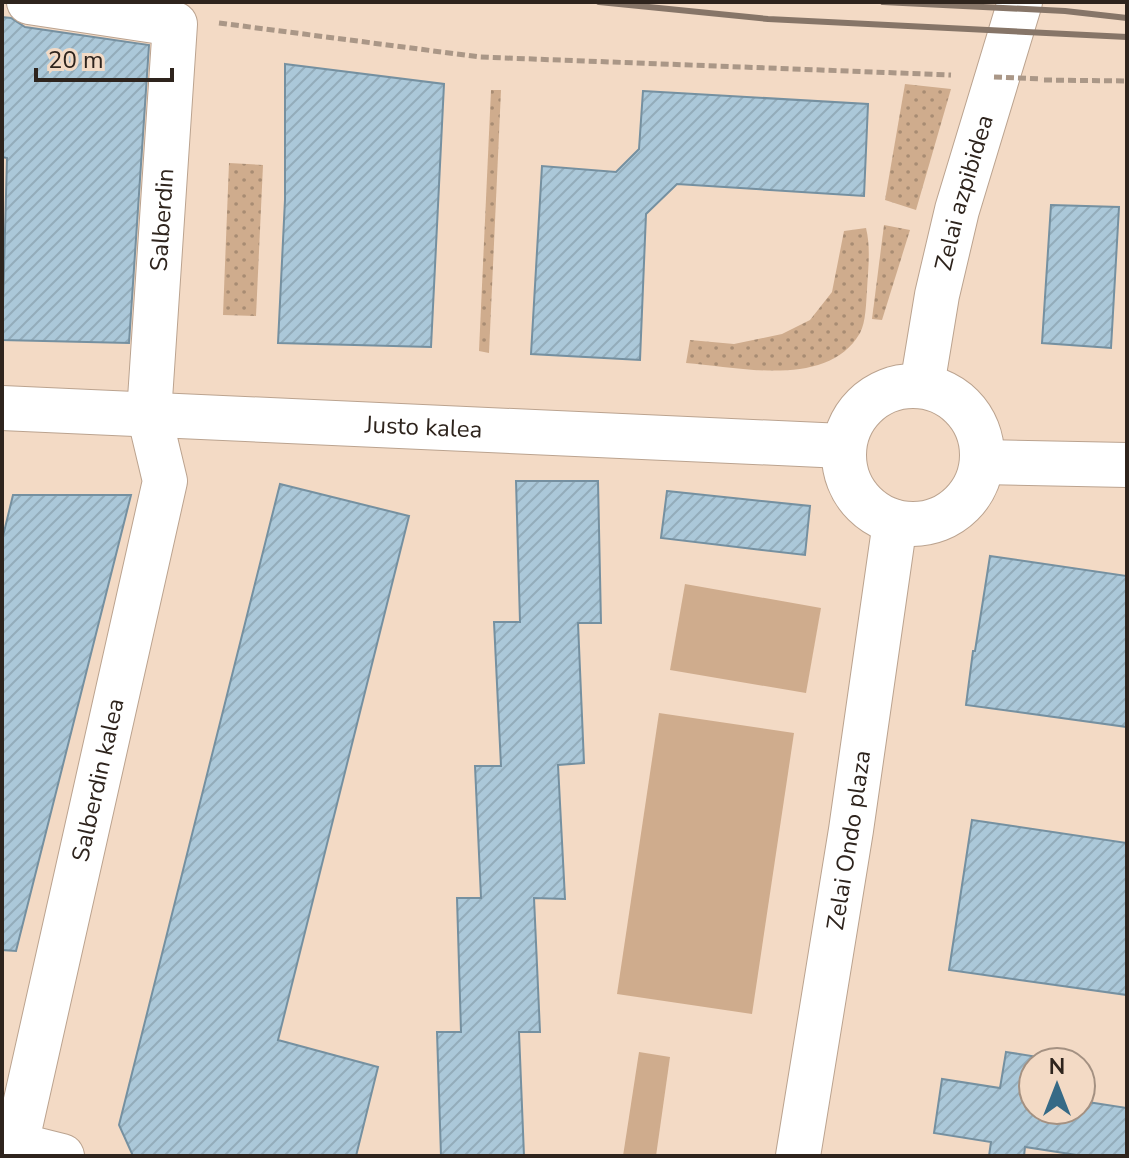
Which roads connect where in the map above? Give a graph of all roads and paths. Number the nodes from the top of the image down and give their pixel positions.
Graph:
1 (29, 2) edge
2 (1020, 2) edge
3 (191, 22) junction
4 (944, 75) dead end
5 (994, 77) dead end
6 (1127, 81) edge
7 (922, 386) junction
8 (2, 408) edge
9 (149, 414) junction
10 (843, 446) junction
11 (982, 462) junction
12 (1127, 465) edge
13 (895, 522) junction
14 (9, 1143) edge
15 (62, 1156) edge
16 (798, 1156) edge

1 - 3 street
2 - 7 street, Zelai azpibidea
3 - 4 path
3 - 9 street, Salberdin
5 - 6 path, bridge
7 - 10 street
7 - 11 street
8 - 9 street, Justo kalea
9 - 10 street, Justo kalea
9 - 14 street, Salberdin kalea
10 - 13 street
11 - 12 street
11 - 13 street
13 - 16 street, Zelai Ondo plaza
14 - 15 street

